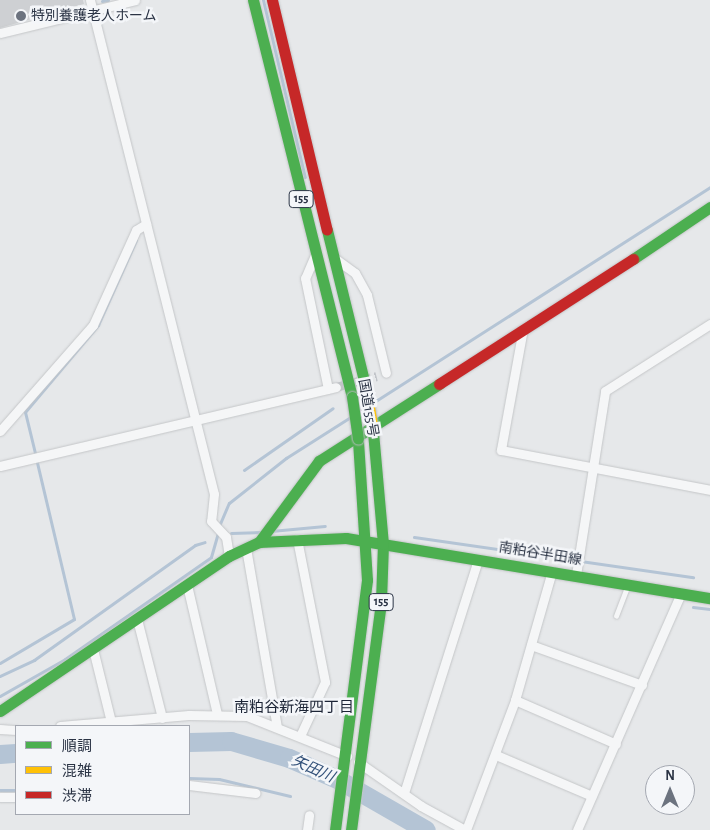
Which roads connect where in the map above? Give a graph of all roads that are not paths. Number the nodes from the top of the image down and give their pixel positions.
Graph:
1 (90, 0) edge
2 (135, 0) edge
3 (253, 0) edge
4 (272, 0) edge
5 (93, 10) junction
6 (0, 32) edge
7 (710, 206) edge
8 (146, 224) junction
9 (314, 255) junction
10 (337, 260) junction
11 (710, 324) edge
12 (522, 334) junction
13 (386, 373) dead end
14 (192, 421) junction
15 (0, 431) edge
16 (592, 465) junction
17 (0, 466) edge
18 (710, 490) edge
19 (297, 539) junction
20 (366, 541) junction
21 (259, 542) junction
22 (383, 544) junction
23 (246, 548) junction
24 (229, 556) junction
25 (478, 560) junction
26 (552, 571) junction
27 (576, 575) junction
28 (628, 584) junction
29 (187, 585) junction
30 (681, 593) junction
31 (710, 598) edge
32 (616, 616) dead end
33 (137, 619) junction
34 (531, 645) junction
35 (93, 649) junction
36 (642, 685) junction
37 (515, 700) junction
38 (0, 711) edge
39 (217, 714) junction
40 (162, 718) junction
41 (111, 722) junction
42 (73, 725) edge
43 (278, 727) junction
44 (0, 729) edge
45 (15, 730) edge
46 (300, 736) junction
47 (616, 744) junction
48 (496, 755) junction
49 (346, 761) junction
50 (360, 768) junction
51 (190, 785) edge
52 (256, 793) dead end
53 (404, 793) junction
54 (592, 796) junction
55 (0, 797) edge
56 (15, 797) edge
57 (309, 815) dead end
58 (307, 830) edge
59 (335, 830) edge
60 (351, 830) edge
61 (466, 830) edge
62 (577, 830) edge

1 - 5 street
2 - 5 street
3 - 9 main road, 国道155号 / 155
4 - 10 main road, 国道155号 / 155
5 - 6 street
5 - 8 street
7 - 12 main road
8 - 14 street
8 - 15 street
9 - 14 street
9 - 20 main road, 国道155号 / 155, bridge
10 - 13 street
10 - 22 main road, 国道155号 / 155, bridge
11 - 16 street
12 - 16 street
12 - 21 main road
14 - 17 street
14 - 24 street
16 - 18 street
16 - 27 street
19 - 20 main road, 南粕谷半田線
19 - 21 main road, 南粕谷半田線
19 - 46 street
20 - 22 main road, 南粕谷半田線
20 - 49 main road, 国道155号 / 155
21 - 23 main road
22 - 25 main road, 南粕谷半田線
22 - 50 main road, 国道155号 / 155
23 - 24 main road
23 - 43 street
24 - 29 main road
25 - 26 main road, 南粕谷半田線
25 - 53 street
26 - 27 main road, 南粕谷半田線
26 - 34 street
27 - 28 main road, 南粕谷半田線
28 - 30 main road, 南粕谷半田線
28 - 32 lane
29 - 33 main road
29 - 39 street
30 - 31 main road, 南粕谷半田線
30 - 36 street
33 - 35 main road
33 - 40 street
34 - 36 street
34 - 37 street
35 - 38 main road
35 - 41 street
36 - 47 street
37 - 47 street
37 - 48 street
39 - 40 street
39 - 43 street
40 - 41 street
41 - 42 street
43 - 46 street
44 - 45 street
46 - 49 street
47 - 54 street
48 - 54 street
48 - 61 street
49 - 50 street
49 - 59 main road, 国道155号 / 155
50 - 53 street
50 - 60 main road, 国道155号 / 155
51 - 52 street
53 - 61 street
54 - 62 street
55 - 56 street
57 - 58 street

